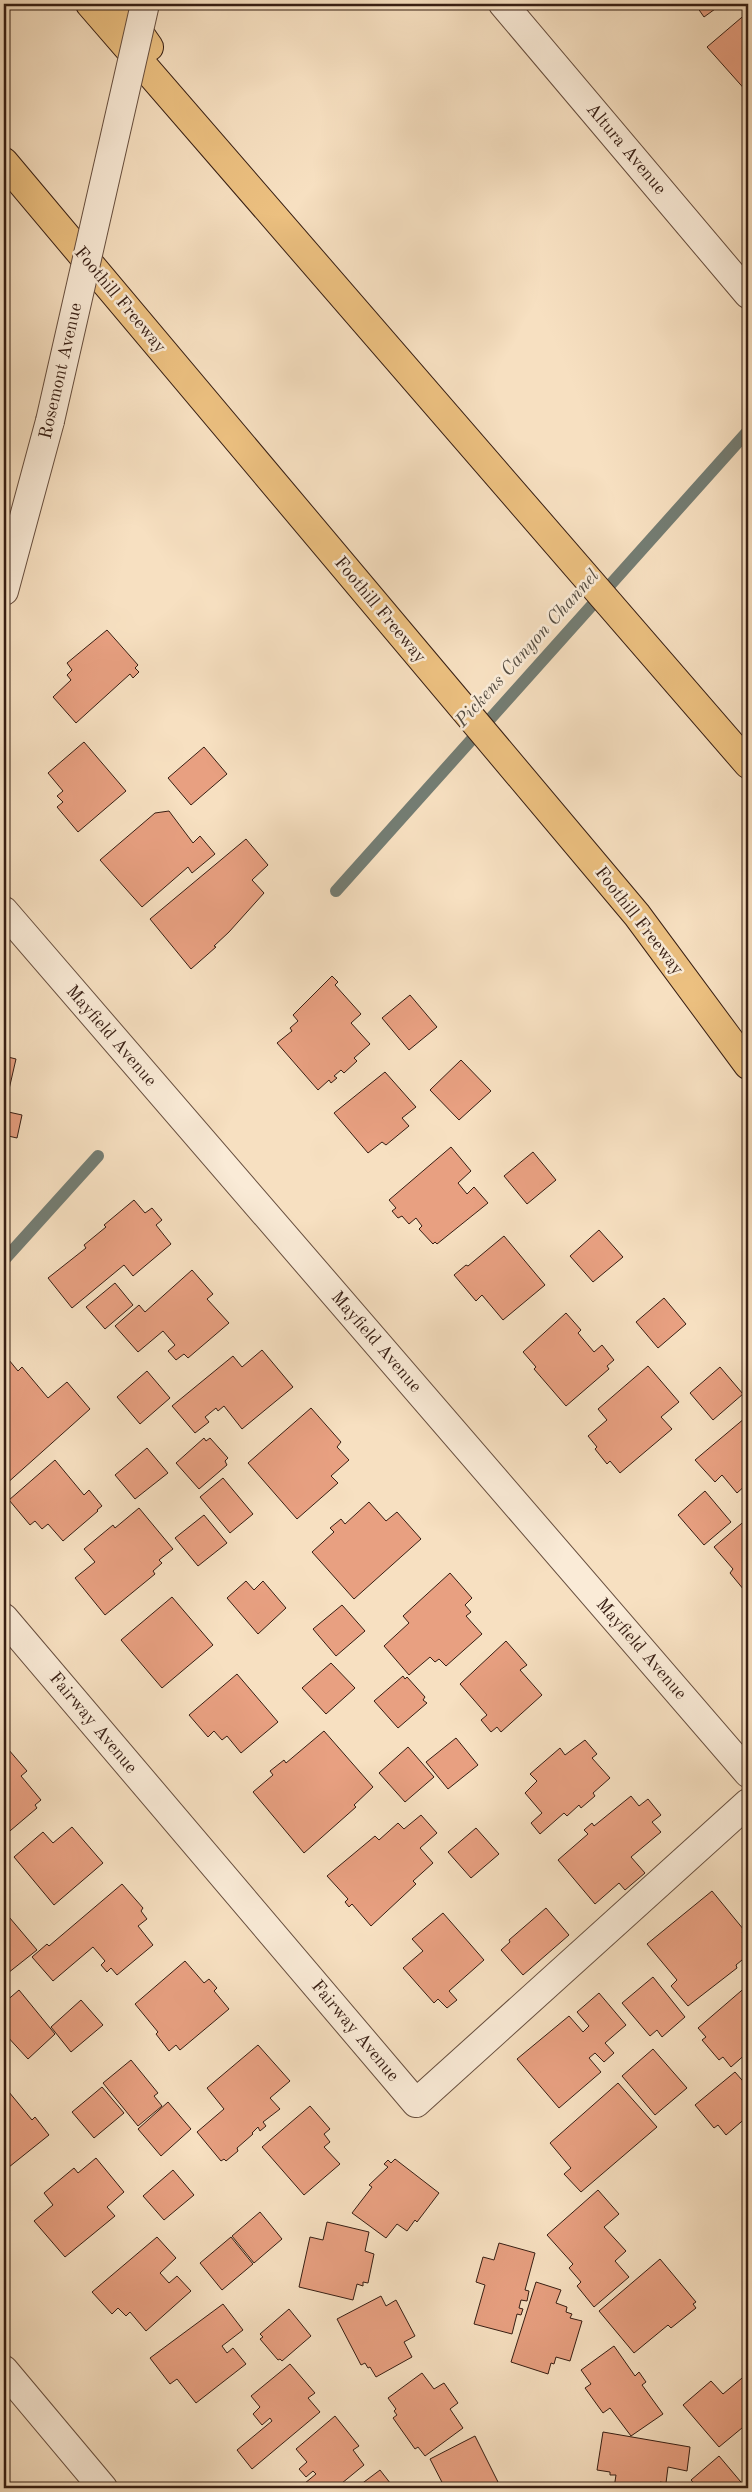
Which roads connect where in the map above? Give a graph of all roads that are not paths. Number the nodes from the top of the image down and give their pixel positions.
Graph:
1 (90, 4) edge
2 (118, 4) edge
3 (145, 4) edge
4 (503, 4) edge
5 (4, 162) edge
6 (245, 183) junction
7 (748, 294) edge
8 (4, 591) edge
9 (748, 764) edge
10 (4, 911) edge
11 (748, 1065) edge
12 (4, 1618) edge
13 (748, 1773) edge
14 (748, 1803) edge
15 (4, 2370) edge
16 (103, 2488) edge

1 - 6 highway
2 - 6 highway
3 - 8 street, Rosemont Avenue, bridge
4 - 7 street, Altura Avenue
5 - 11 highway, Foothill Freeway
6 - 9 highway
10 - 13 street, Mayfield Avenue
12 - 14 street, Fairway Avenue
15 - 16 street

